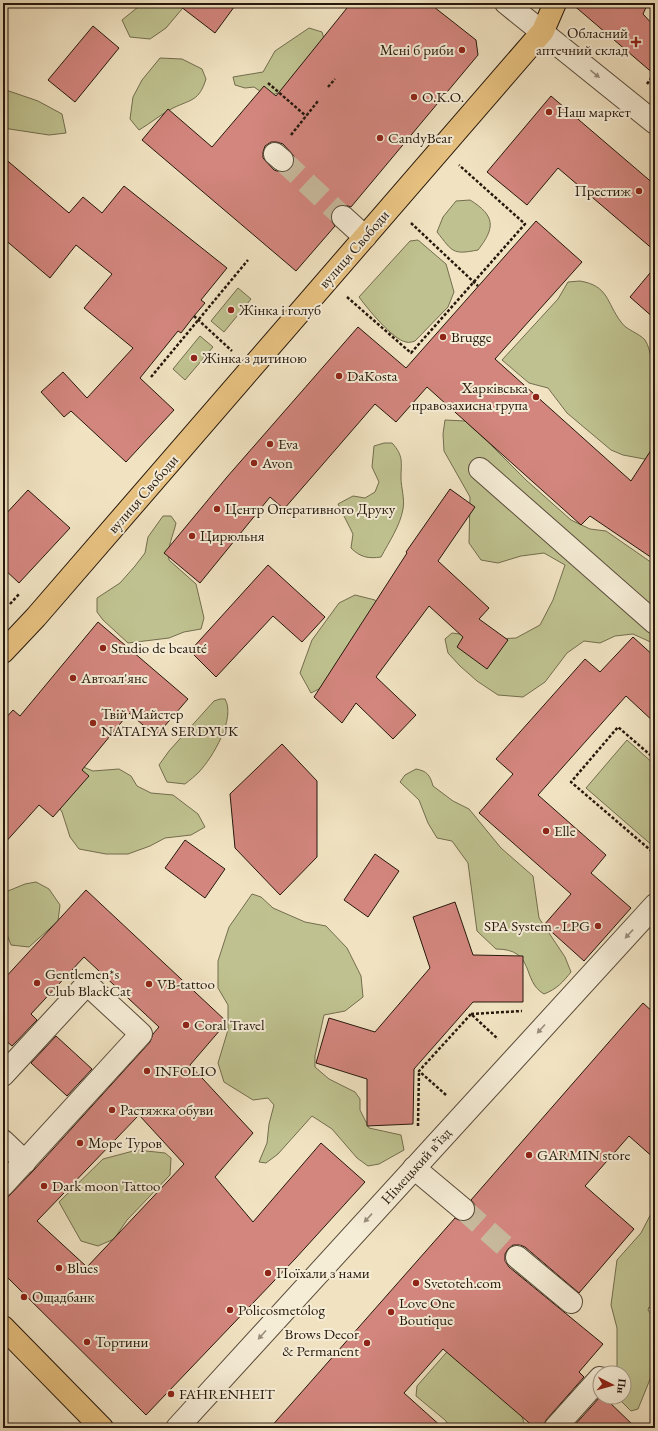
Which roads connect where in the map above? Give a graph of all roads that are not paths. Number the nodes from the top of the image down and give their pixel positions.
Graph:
1 (506, 3) edge
2 (555, 3) edge
3 (543, 31) junction
4 (655, 123) edge
5 (343, 217) tunnel mouth
6 (365, 237) junction
7 (480, 469) dead end
8 (655, 623) edge
9 (3, 652) edge
10 (655, 905) edge
11 (3, 1075) edge
12 (3, 1141) edge
13 (25, 1162) junction
14 (414, 1168) junction
15 (3, 1185) edge
16 (463, 1209) tunnel mouth
17 (517, 1257) tunnel mouth
18 (572, 1302) dead end
19 (3, 1327) edge
20 (592, 1387) edge
21 (102, 1428) edge
22 (177, 1428) edge
23 (555, 1428) edge

1 - 3 street
2 - 3 main road, вулиця Свободи
3 -> 4 street
3 - 6 main road, вулиця Свободи
5 - 6 street
6 - 9 main road, вулиця Свободи
7 - 8 street
10 -> 14 street, Німецький в’їзд
11 - 13 street
12 - 13 street
13 - 15 street
14 - 16 street
14 -> 22 street, Німецький в’їзд
17 - 18 street
19 - 21 main road
20 - 23 street

